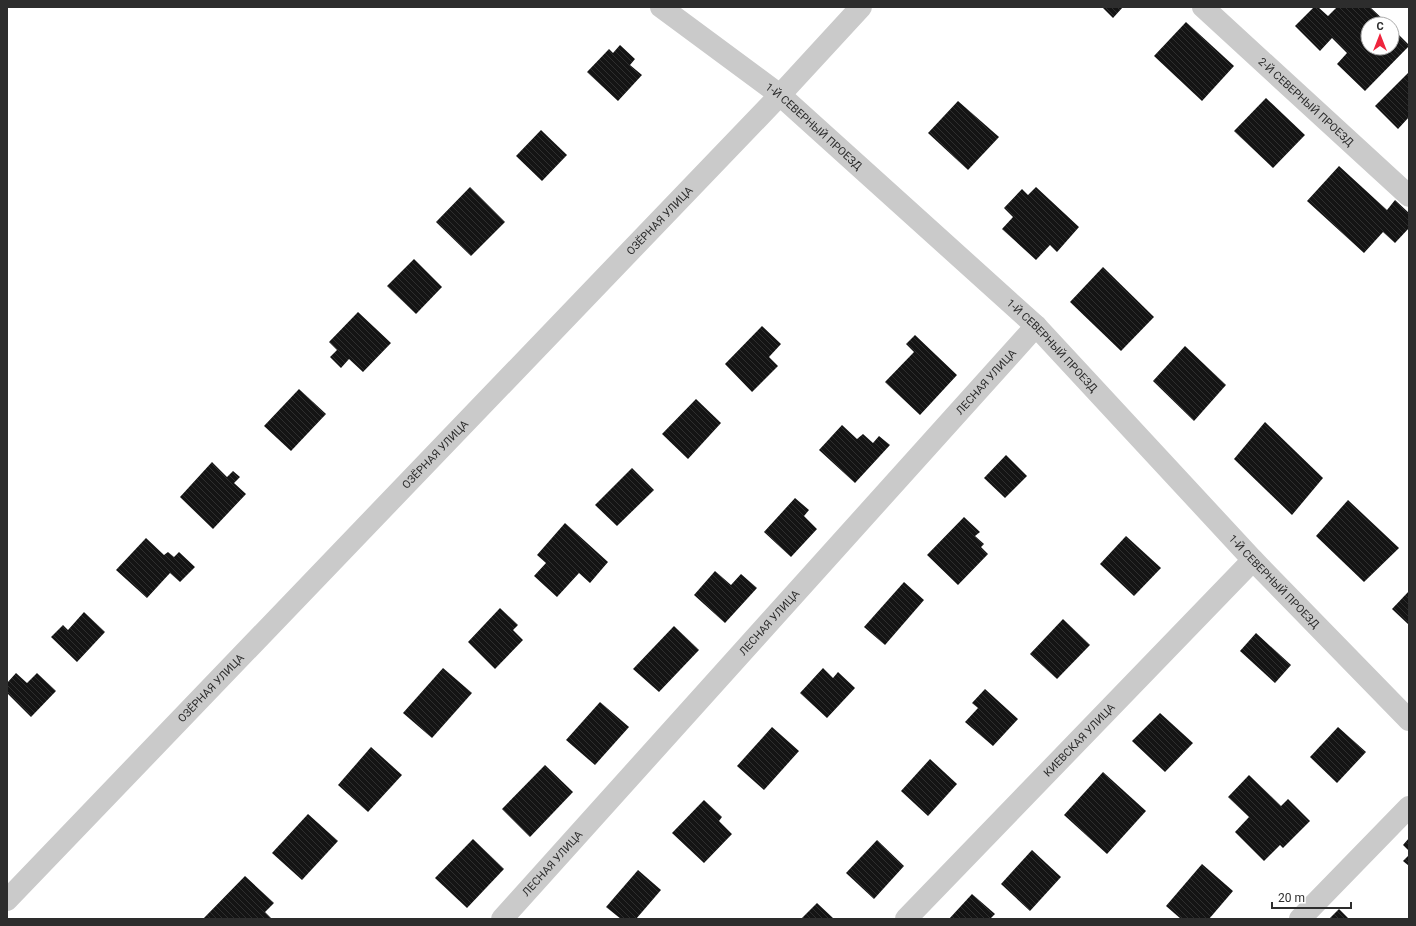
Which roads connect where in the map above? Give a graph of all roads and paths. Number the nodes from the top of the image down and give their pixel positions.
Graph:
1 (661, 7) edge
2 (861, 7) edge
3 (1203, 7) edge
4 (780, 95) junction
5 (1409, 196) edge
6 (1036, 326) junction
7 (1253, 560) junction
8 (1409, 720) edge
9 (1409, 807) edge
10 (7, 900) edge
11 (502, 919) edge
12 (906, 919) edge
13 (1300, 919) edge

1 - 4 street, 1-Й СЕВЕРНЫЙ ПРОЕЗД
2 - 4 street, ОЗЁРНАЯ УЛИЦА
3 - 5 street, 2-Й СЕВЕРНЫЙ ПРОЕЗД
4 - 6 street, 1-Й СЕВЕРНЫЙ ПРОЕЗД
4 - 10 street, ОЗЁРНАЯ УЛИЦА
6 - 7 street, 1-Й СЕВЕРНЫЙ ПРОЕЗД
6 - 11 street, ЛЕСНАЯ УЛИЦА
7 - 8 street, 1-Й СЕВЕРНЫЙ ПРОЕЗД
7 - 12 street, КИЕВСКАЯ УЛИЦА
9 - 13 street

